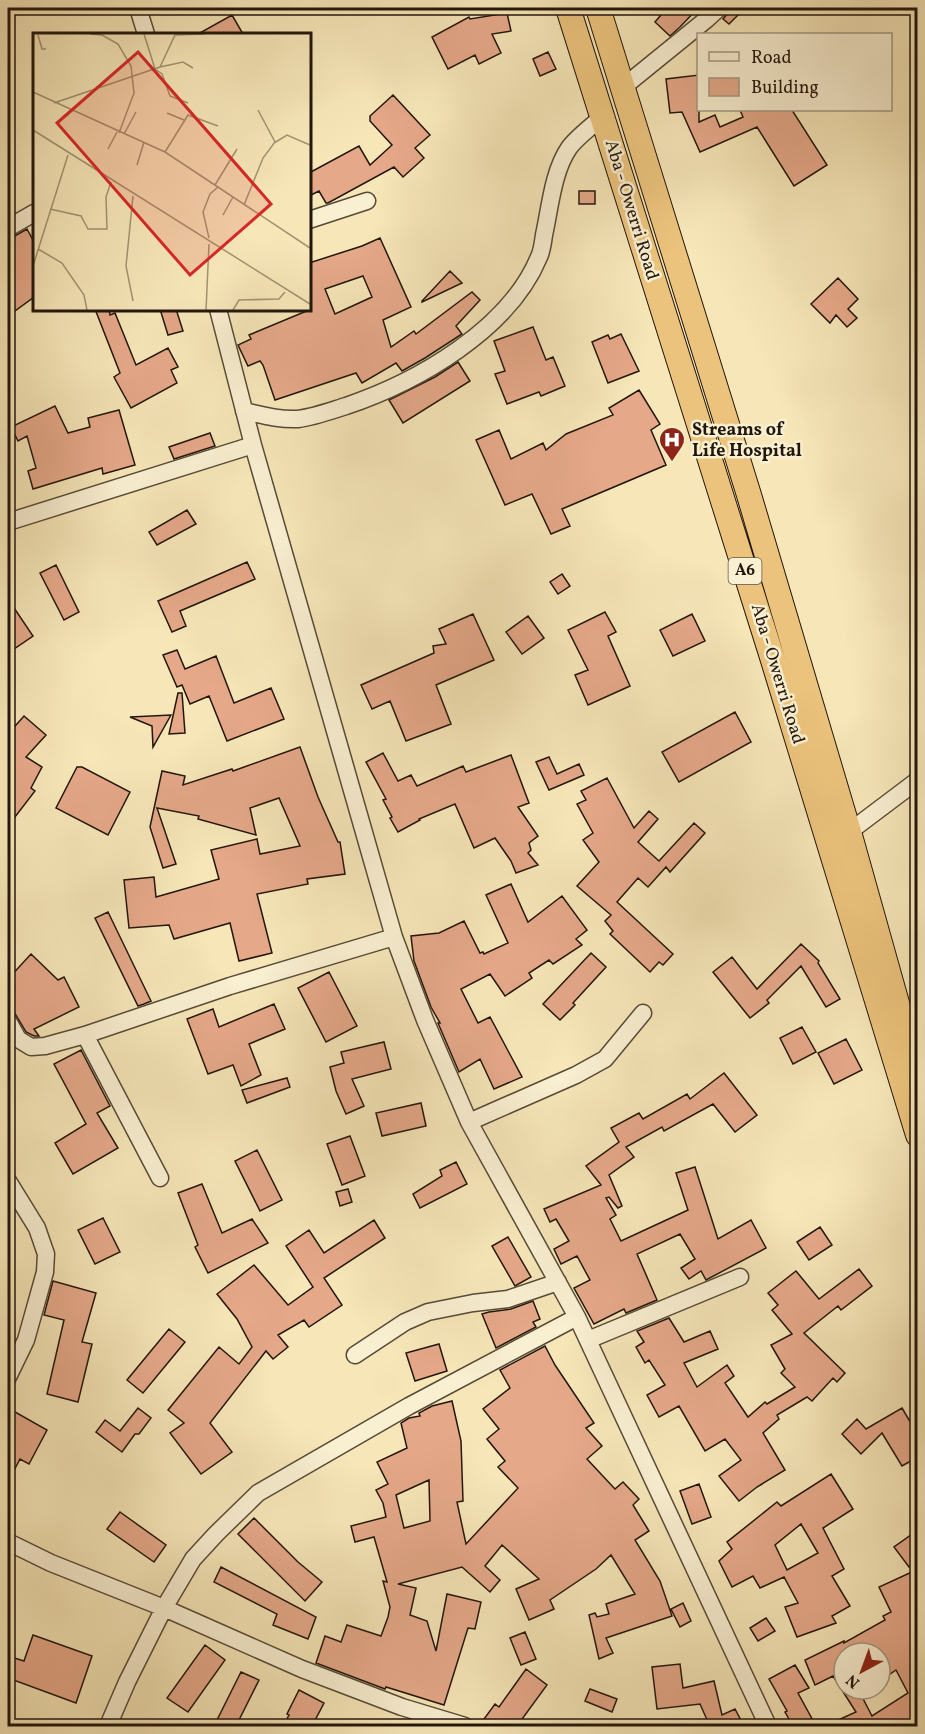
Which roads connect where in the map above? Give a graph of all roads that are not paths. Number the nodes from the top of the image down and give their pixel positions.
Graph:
1 (138, 8) edge
2 (568, 8) edge
3 (598, 8) edge
4 (718, 8) edge
5 (146, 33) edge
6 (622, 88) junction
7 (602, 117) junction
8 (368, 201) dead end
9 (33, 214) edge
10 (310, 220) edge
11 (8, 228) edge
12 (218, 310) edge
13 (244, 411) junction
14 (253, 445) junction
15 (8, 522) edge
16 (918, 780) edge
17 (849, 832) junction
18 (394, 937) junction
19 (644, 1013) dead end
20 (8, 1021) edge
21 (85, 1035) junction
22 (913, 1042) edge
23 (918, 1078) edge
24 (469, 1122) junction
25 (918, 1135) edge
26 (160, 1178) dead end
27 (8, 1181) edge
28 (740, 1277) dead end
29 (558, 1282) junction
30 (577, 1317) junction
31 (588, 1340) junction
32 (355, 1355) dead end
33 (8, 1377) edge
34 (8, 1542) edge
35 (164, 1608) junction
36 (108, 1726) edge
37 (465, 1726) edge
38 (768, 1726) edge

1 - 5 street
2 - 7 highway, Aba - Owerri Road / A6
3 - 6 highway, Aba - Owerri Road / A6
4 - 6 street
6 - 17 highway, Aba - Owerri Road / A6
7 - 13 street
7 - 25 highway, Aba - Owerri Road / A6
8 - 10 street
9 - 11 street
12 - 13 street
13 - 14 street
14 - 15 street
14 - 18 street
16 - 17 street
17 - 22 highway, Aba - Owerri Road / A6
18 - 21 street
18 - 24 street
19 - 24 street
20 - 21 street
21 - 26 street
22 - 23 highway, Aba - Owerri Road / A6
24 - 29 street
27 - 33 street
28 - 31 street
29 - 30 street
29 - 32 street
30 - 31 street
30 - 35 street
31 - 38 street
34 - 35 street
35 - 36 street
35 - 37 street

